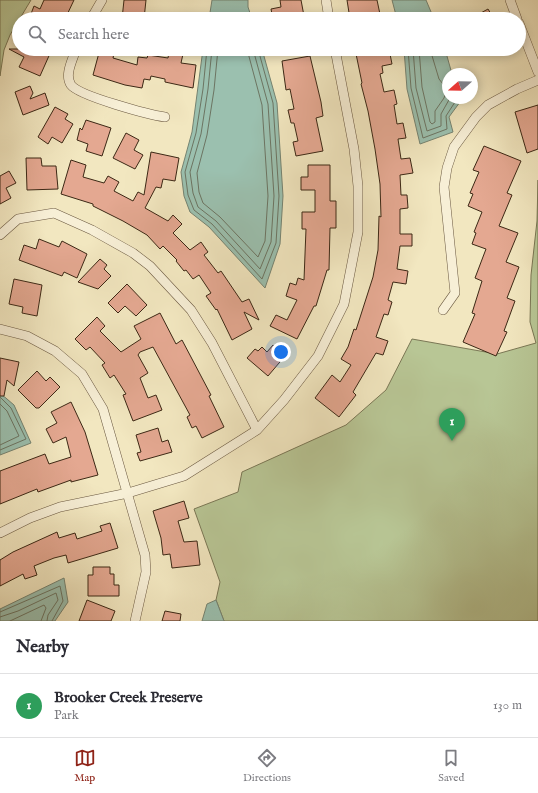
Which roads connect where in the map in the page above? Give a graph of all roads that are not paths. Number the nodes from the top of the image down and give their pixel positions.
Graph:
1 (102, 0) edge
2 (326, 0) edge
3 (510, 0) edge
4 (95, 12) edge
5 (328, 12) edge
6 (515, 12) edge
7 (526, 41) edge
8 (74, 56) edge
9 (336, 56) edge
10 (538, 72) edge
11 (538, 80) edge
12 (165, 117) dead end
13 (0, 235) edge
14 (443, 310) dead end
15 (0, 329) edge
16 (257, 430) junction
17 (128, 493) junction
18 (0, 533) edge
19 (135, 621) edge

1 - 4 street
2 - 5 street
3 - 6 street
7 - 10 street
8 - 12 street
9 - 16 street
11 - 14 street
13 - 16 street
15 - 17 street
16 - 17 street
17 - 18 street
17 - 19 street

